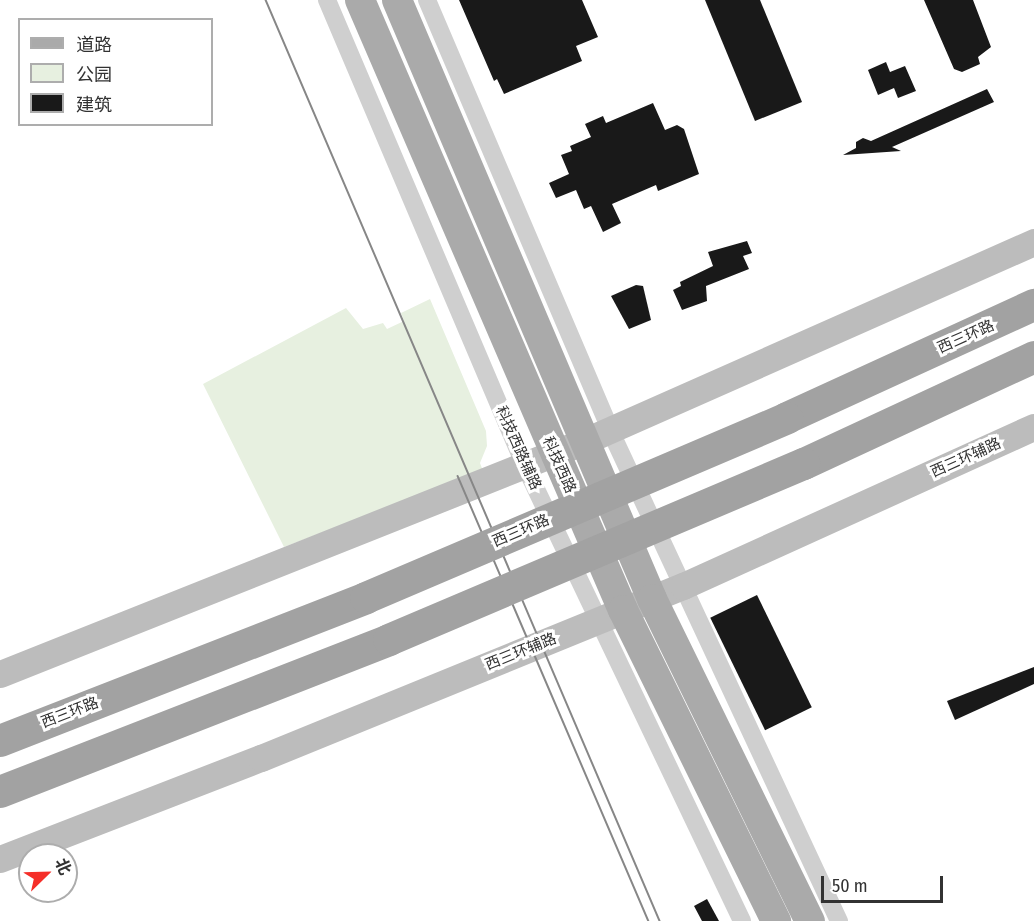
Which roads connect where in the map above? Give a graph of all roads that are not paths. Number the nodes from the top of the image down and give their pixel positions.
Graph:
1 (327, 0) edge
2 (360, 0) edge
3 (398, 0) edge
4 (427, 0) edge
5 (1034, 242) edge
6 (1034, 305) edge
7 (1034, 357) edge
8 (1034, 428) edge
9 (597, 436) junction
10 (554, 454) junction
11 (525, 466) junction
12 (683, 586) junction
13 (652, 599) junction
14 (611, 616) junction
15 (0, 674) edge
16 (0, 741) edge
17 (0, 792) edge
18 (0, 859) edge
19 (742, 921) edge
20 (776, 921) edge
21 (810, 921) edge
22 (839, 921) edge

1 - 11 street, 科技西路辅路
2 - 10 main road, 科技西路
3 - 9 main road
4 - 9 street
5 - 9 main road
6 - 16 highway, 西三环路, bridge
7 - 17 highway, bridge
8 - 12 main road, 西三环辅路
9 - 10 main road
9 - 12 street
9 - 13 main road
10 - 11 main road
10 - 14 main road, 科技西路
11 - 14 street, 科技西路辅路
11 - 15 main road
12 - 13 main road, 西三环辅路
12 - 22 street
13 - 14 main road, 西三环辅路
13 - 21 main road
14 - 18 main road, 西三环辅路
14 - 19 street, 科技西路辅路
14 - 20 main road, 科技西路

